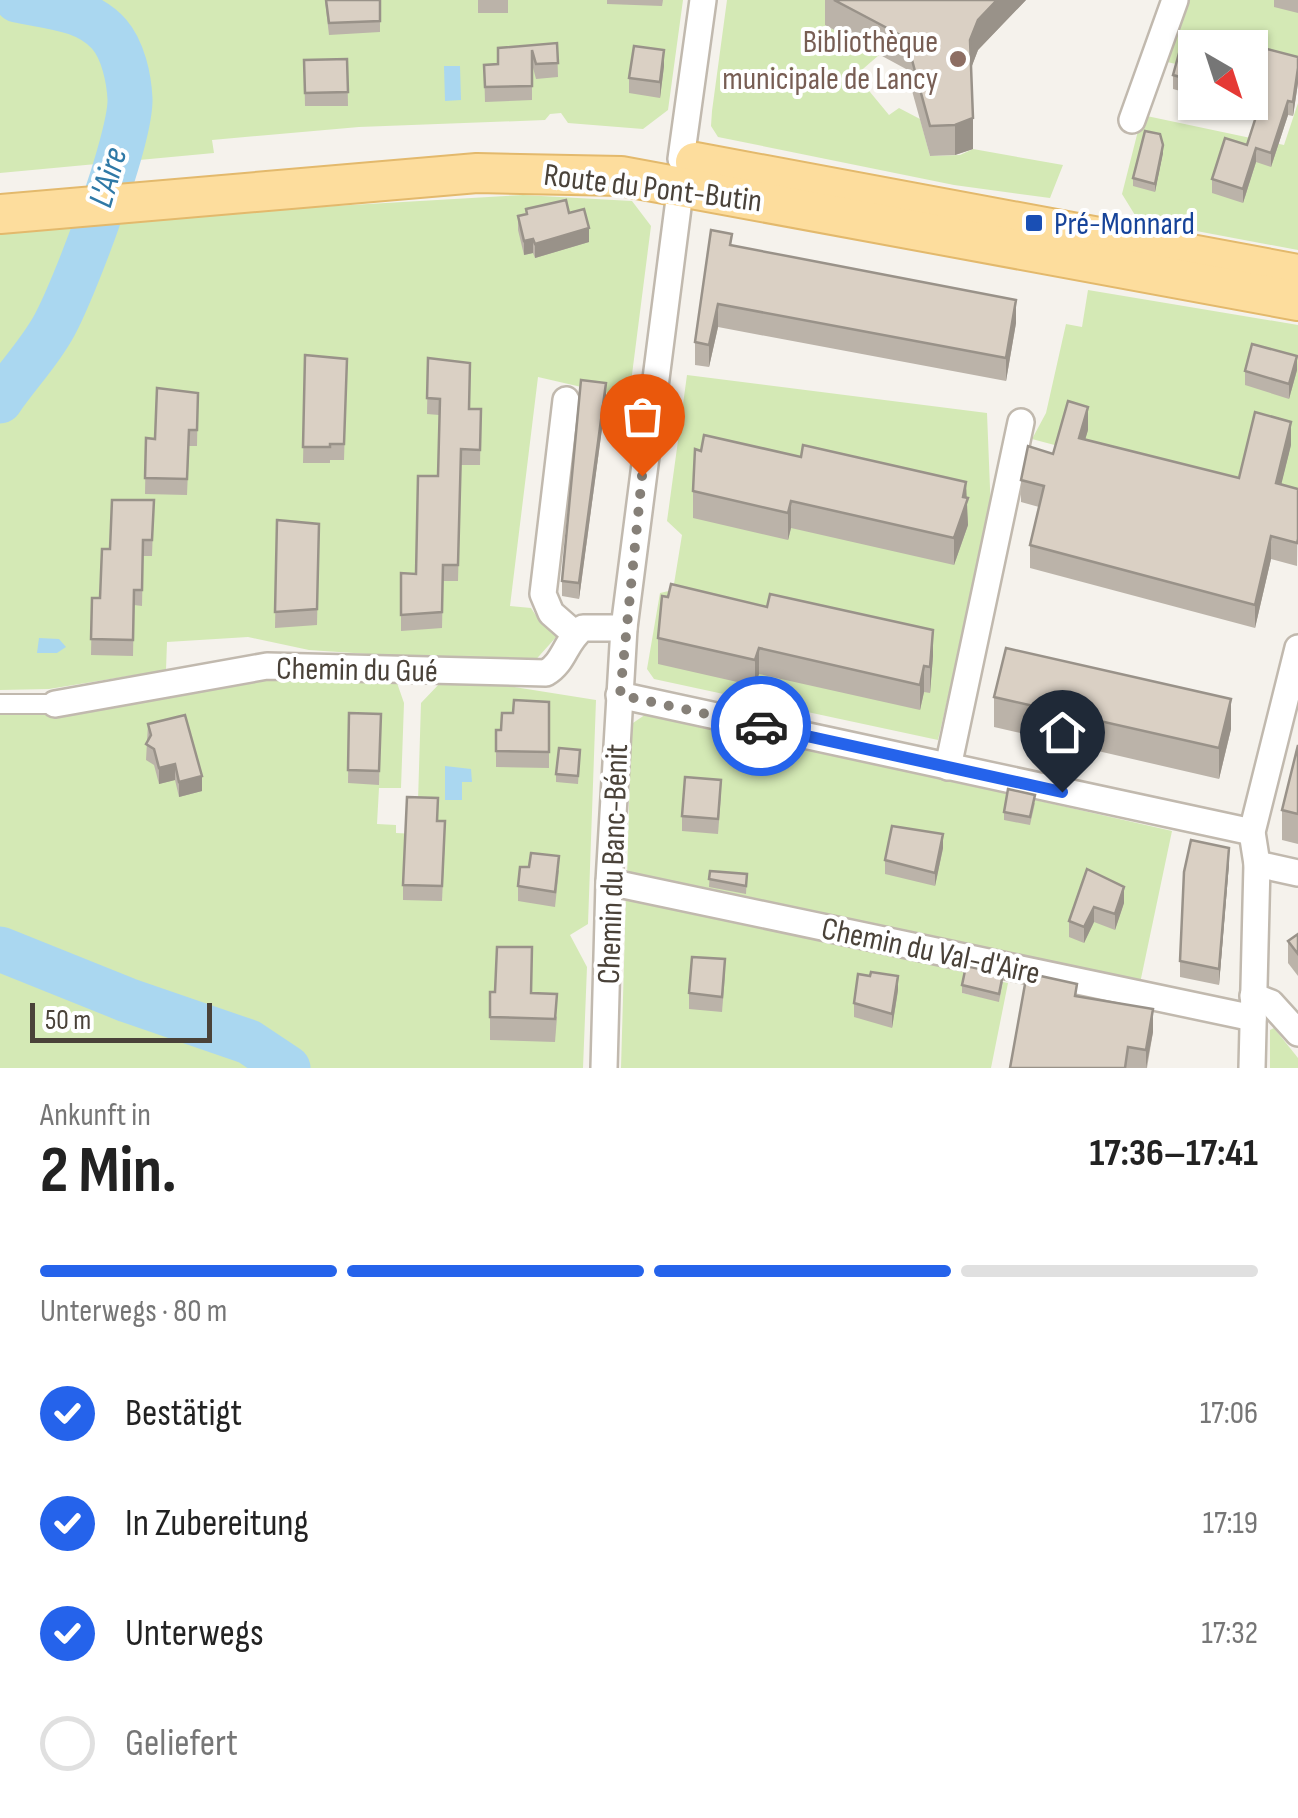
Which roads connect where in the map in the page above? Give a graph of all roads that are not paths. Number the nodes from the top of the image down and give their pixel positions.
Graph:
1 (702, 0) edge
2 (1175, 0) edge
3 (1132, 120) dead end
4 (392, 167) junction
5 (681, 172) junction
6 (0, 192) edge
7 (0, 214) edge
8 (1298, 274) edge
9 (1298, 301) edge
10 (566, 400) dead end
11 (1021, 422) dead end
12 (624, 628) junction
13 (575, 634) junction
14 (1298, 648) edge
15 (620, 695) junction
16 (0, 704) edge
17 (54, 704) joint
18 (948, 767) junction
19 (1252, 832) junction
20 (1257, 864) junction
21 (1298, 873) edge
22 (609, 882) junction
23 (1253, 1007) junction
24 (1298, 1033) edge
25 (604, 1068) edge
26 (1252, 1068) edge

1 - 5 street, Chemin du Banc-Bénit
2 - 3 street
4 - 5 main road, Route du Pont-Butin
4 - 6 main road, Route du Pont-Butin
4 - 7 main road, Route du Pont-Butin
5 - 8 main road, Route du Pont-Butin
5 - 9 main road, Route du Pont-Butin
5 - 12 street, Chemin du Banc-Bénit
10 - 13 street
11 - 18 street
12 - 13 street
12 - 15 street, Chemin du Banc-Bénit
13 - 17 street, Chemin du Gué
14 - 19 street
15 - 18 street
15 - 22 street, Chemin du Banc-Bénit
16 - 17 street, Chemin du Gué
18 - 19 street
19 - 20 street
20 - 21 street
20 - 23 street
22 - 23 street, Chemin du Val-d'Aire
22 - 25 street, Chemin du Banc-Bénit
23 - 24 street
23 - 26 street

